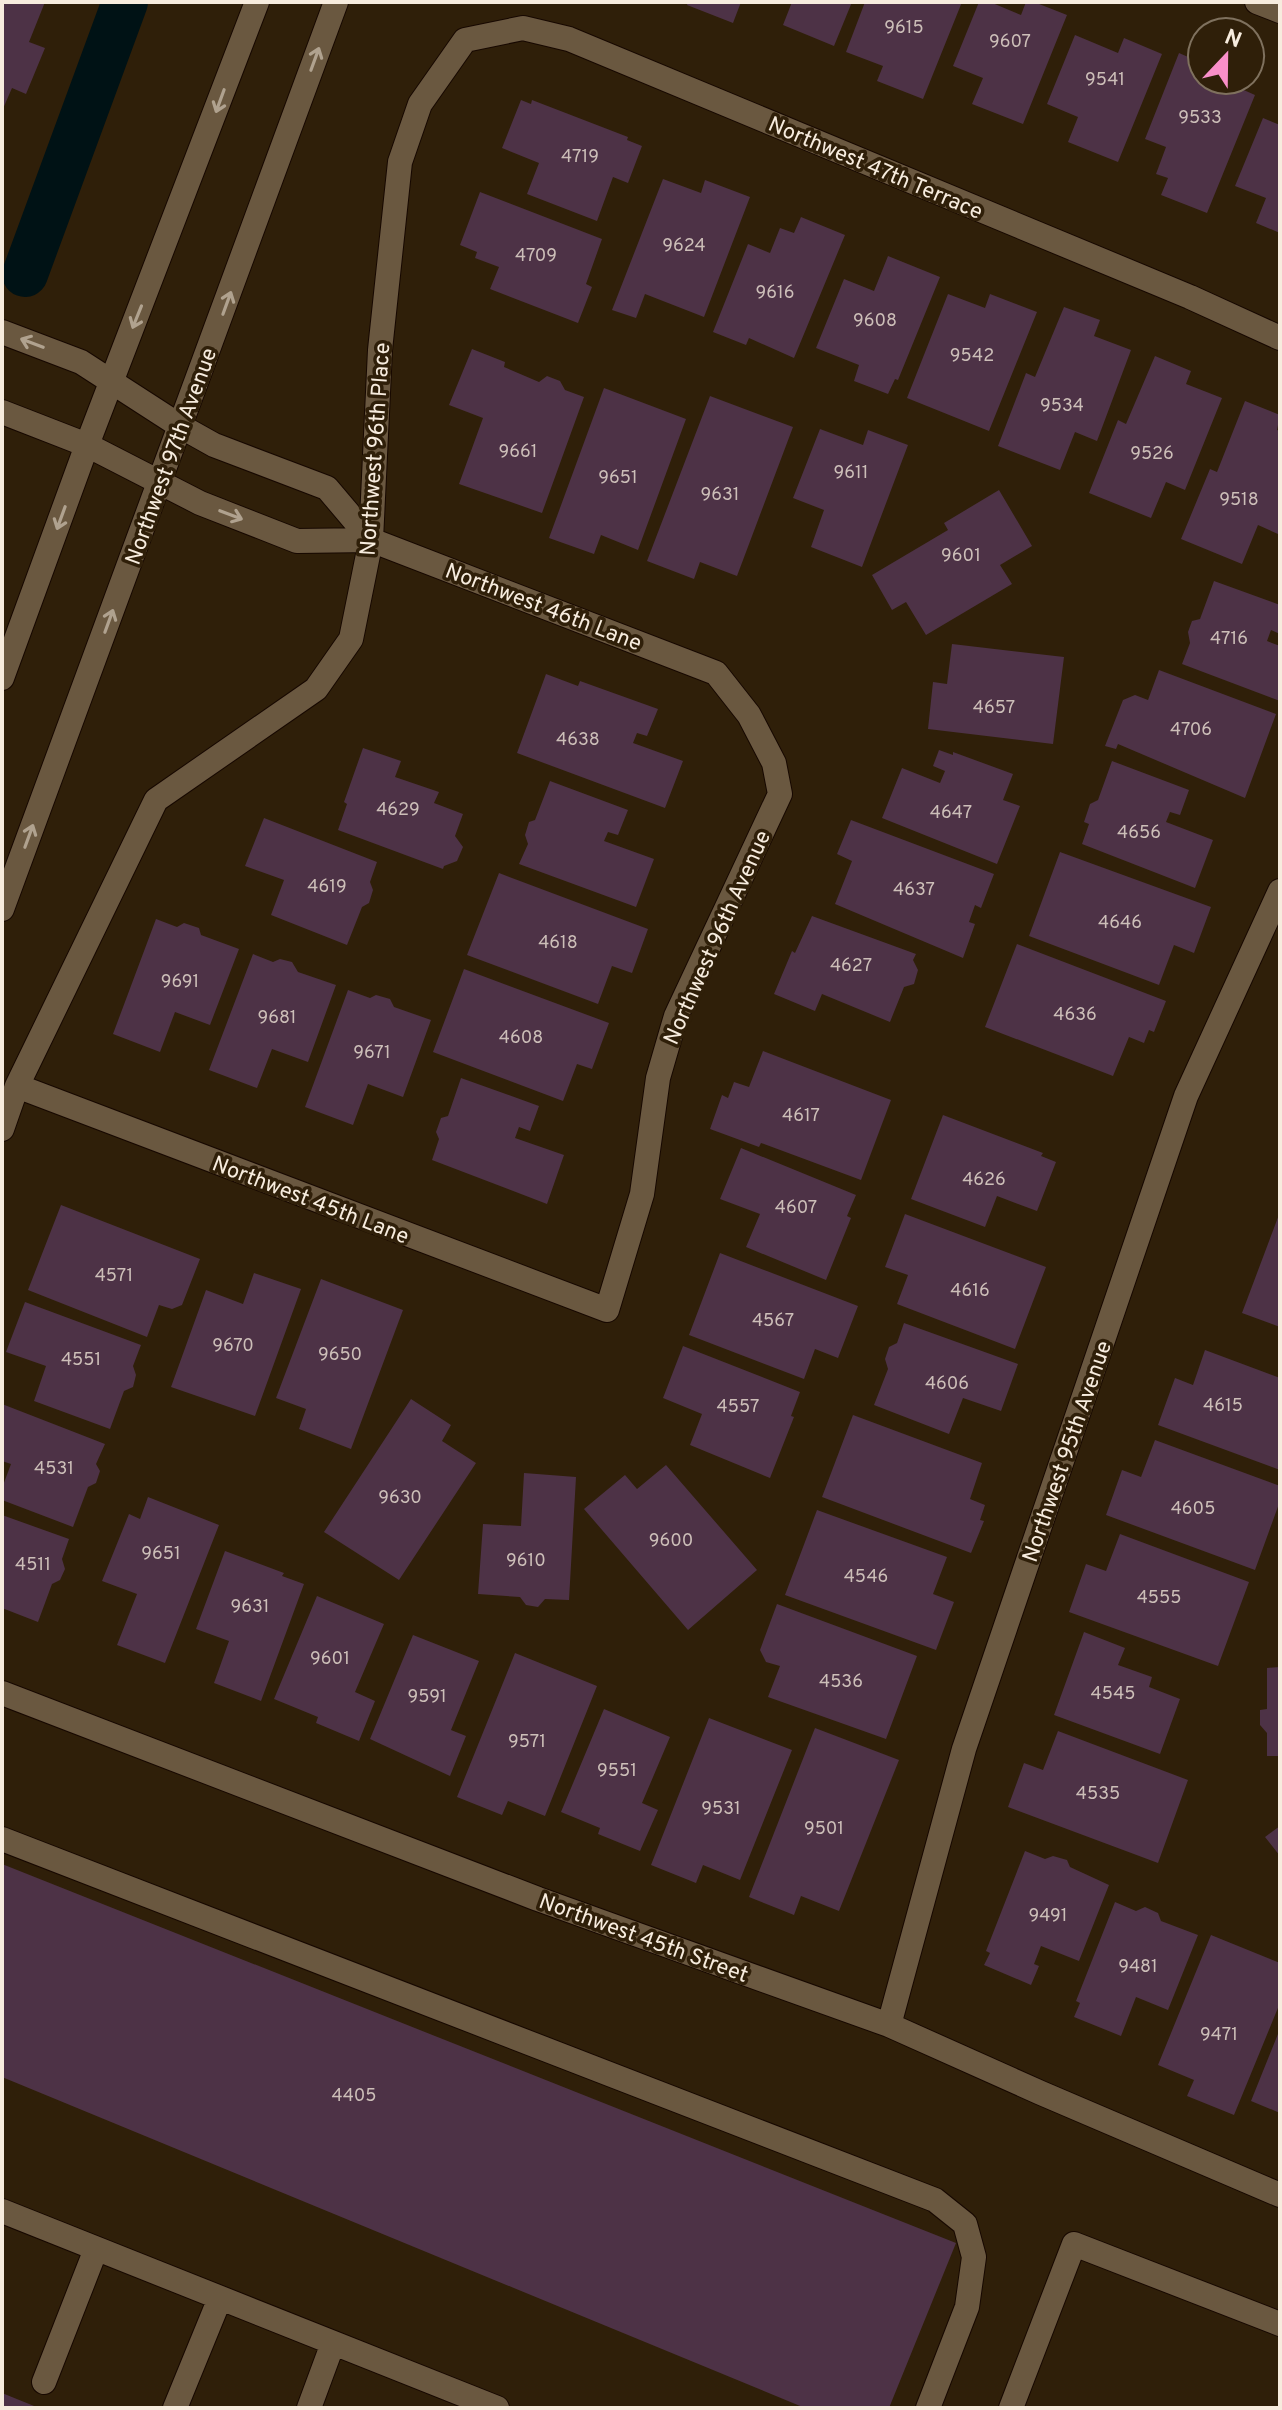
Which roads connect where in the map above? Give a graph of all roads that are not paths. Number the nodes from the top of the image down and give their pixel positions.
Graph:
1 (257, 2) edge
2 (336, 2) edge
3 (1257, 2) edge
4 (1280, 11) edge
5 (465, 40) joint
6 (2, 332) edge
7 (1280, 338) edge
8 (112, 381) junction
9 (2, 412) edge
10 (180, 426) junction
11 (87, 445) junction
12 (160, 482) junction
13 (371, 540) junction
14 (716, 673) joint
15 (2, 678) edge
16 (1280, 891) edge
17 (2, 909) edge
18 (17, 1086) junction
19 (2, 1129) edge
20 (607, 1310) joint
21 (2, 1693) edge
22 (2, 1839) edge
23 (889, 2025) junction
24 (1280, 2195) edge
25 (2, 2211) edge
26 (96, 2249) junction
27 (220, 2298) junction
28 (1280, 2324) edge
29 (333, 2343) junction
30 (44, 2382) dead end
31 (444, 2398) edge
32 (175, 2408) edge
33 (309, 2408) edge
34 (497, 2408) edge
35 (928, 2408) edge
36 (1011, 2408) edge

1 -> 8 street
10 -> 2 street, Northwest 97th Avenue
3 - 4 street
5 - 7 street, Northwest 47th Terrace
5 - 13 street, Northwest 96th Place
8 -> 6 street, Northwest 46th Lane
8 - 10 street, Northwest 46th Lane
8 - 11 street
9 - 11 street, Northwest 46th Lane
10 - 12 street, Northwest 97th Avenue
10 - 13 street, Northwest 46th Lane
11 - 12 street, Northwest 46th Lane
11 -> 15 street
12 -> 13 street, Northwest 46th Lane
17 -> 12 street, Northwest 97th Avenue
13 - 14 street, Northwest 46th Lane
13 - 18 street, Northwest 96th Place
14 - 20 street, Northwest 96th Avenue
16 - 23 street, Northwest 95th Avenue
18 - 19 street, Northwest 96th Place
18 - 20 street, Northwest 45th Lane
21 - 23 street, Northwest 45th Street
22 - 35 street
23 - 24 street, Northwest 45th Street
25 - 26 street
26 - 27 street
26 - 30 street
27 - 29 street
27 - 32 street
28 - 36 street
29 - 31 street
29 - 33 street
31 - 34 street

